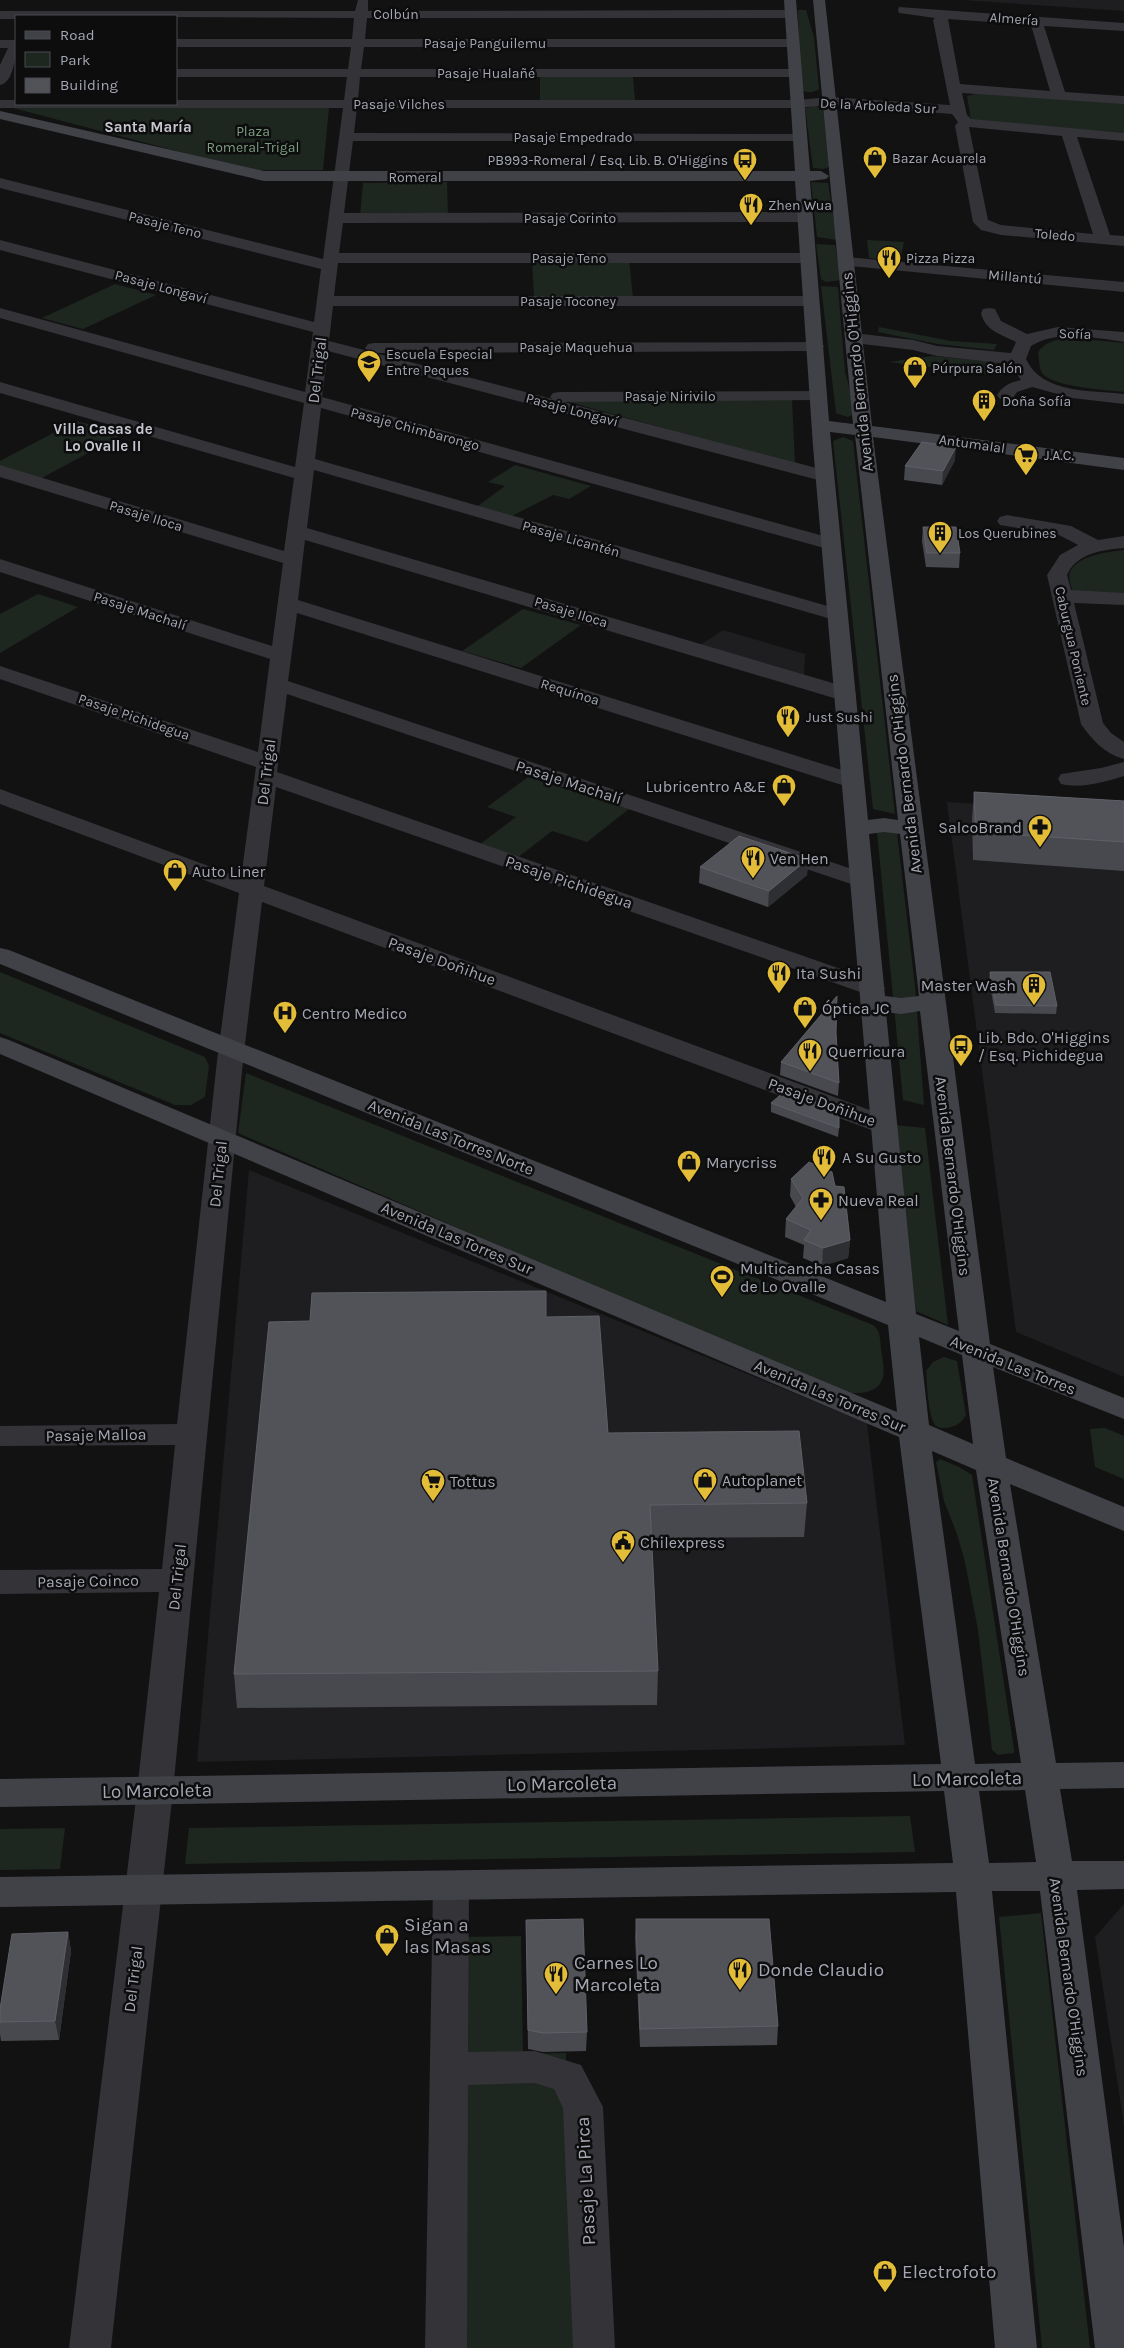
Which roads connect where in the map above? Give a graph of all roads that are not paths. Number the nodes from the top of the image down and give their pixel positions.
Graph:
1 (819, 0) edge
2 (791, 7) edge
3 (362, 8) junction
4 (904, 10) dead end
5 (31, 11) edge
6 (0, 15) edge
7 (821, 16) junction
8 (943, 17) junction
9 (1036, 21) junction
10 (1124, 27) edge
11 (178, 43) edge
12 (357, 43) junction
13 (793, 43) junction
14 (0, 44) edge
15 (15, 44) edge
16 (15, 48) edge
17 (178, 73) edge
18 (354, 73) junction
19 (795, 73) junction
20 (7, 76) edge
21 (829, 96) junction
22 (1059, 96) junction
23 (797, 100) junction
24 (1124, 100) edge
25 (959, 103) junction
26 (0, 104) edge
27 (15, 104) edge
28 (178, 104) edge
29 (350, 104) junction
30 (0, 115) edge
31 (1068, 132) junction
32 (346, 137) junction
33 (799, 137) junction
34 (1124, 137) edge
35 (802, 176) junction
36 (838, 176) junction
37 (341, 177) junction
38 (0, 183) edge
39 (805, 217) junction
40 (336, 218) junction
41 (806, 239) junction
42 (1103, 239) junction
43 (1124, 241) edge
44 (0, 245) edge
45 (836, 248) junction
46 (808, 258) junction
47 (330, 262) junction
48 (821, 284) junction
49 (848, 284) junction
50 (1124, 287) edge
51 (325, 301) junction
52 (811, 301) junction
53 (0, 312) edge
54 (989, 312) dead end
55 (1124, 337) edge
56 (326, 340) junction
57 (1027, 340) junction
58 (854, 343) junction
59 (815, 346) junction
60 (1017, 359) junction
61 (1035, 381) junction
62 (0, 387) edge
63 (1006, 395) dead end
64 (818, 396) junction
65 (523, 397) junction
66 (1124, 398) edge
67 (313, 400) junction
68 (821, 426) junction
69 (863, 429) junction
70 (1124, 464) edge
71 (304, 468) junction
72 (0, 471) edge
73 (825, 476) junction
74 (1007, 521) dead end
75 (297, 531) junction
76 (1124, 542) edge
77 (831, 544) junction
78 (1096, 546) junction
79 (293, 560) junction
80 (0, 565) edge
81 (1062, 596) junction
82 (1124, 599) edge
83 (287, 603) junction
84 (838, 615) junction
85 (281, 656) junction
86 (0, 672) edge
87 (277, 684) junction
88 (845, 694) junction
89 (1124, 752) edge
90 (267, 769) junction
91 (1124, 769) edge
92 (1069, 779) dead end
93 (853, 781) junction
94 (0, 796) edge
95 (857, 830) junction
96 (911, 830) junction
97 (862, 880) junction
98 (251, 890) junction
99 (0, 955) edge
100 (872, 995) junction
101 (932, 1002) junction
102 (0, 1045) edge
103 (232, 1048) junction
104 (884, 1125) junction
105 (222, 1138) junction
106 (902, 1320) junction
107 (975, 1350) junction
108 (1124, 1409) edge
109 (914, 1431) junction
110 (192, 1434) junction
111 (0, 1436) edge
112 (991, 1464) junction
113 (1124, 1520) edge
114 (177, 1580) junction
115 (0, 1582) edge
116 (1124, 1775) edge
117 (1040, 1778) junction
118 (959, 1779) junction
119 (155, 1791) junction
120 (0, 1793) edge
121 (1124, 1875) edge
122 (973, 1878) junction
123 (1056, 1878) junction
124 (451, 1886) junction
125 (143, 1890) junction
126 (0, 1892) edge
127 (449, 2069) junction
128 (90, 2348) edge
129 (446, 2348) edge
130 (594, 2348) edge
131 (1016, 2348) edge
132 (1116, 2348) edge

1 - 7 main road, Avenida Bernardo O'Higgins
2 - 3 street, Colbún
2 - 7 main road
2 - 13 main road
3 - 5 street, Colbún
3 - 12 street, Del Trigal
4 - 8 street, Almería
5 - 6 street, Colbún
7 - 21 main road, Avenida Bernardo O'Higgins
8 - 9 street, Almería
8 - 25 street
9 - 10 street, Almería
9 - 22 street
11 - 12 street, Pasaje Panguilemu
12 - 13 street, Pasaje Panguilemu
12 - 18 street, Del Trigal
13 - 19 main road
14 - 15 street
16 - 20 street
17 - 18 street, Pasaje Hualañé
18 - 19 street, Pasaje Hualañé
18 - 29 street, Del Trigal
19 - 23 main road
21 - 23 street, De la Arboleda Sur
21 - 25 street, De la Arboleda Sur
21 - 36 main road, Avenida Bernardo O'Higgins
22 - 24 street
22 - 25 street
23 - 29 street, Pasaje Vilches
23 - 33 main road
25 - 31 street, De la Arboleda Sur
25 - 42 street, Toledo
26 - 27 street, Pasaje Vilches
28 - 29 street, Pasaje Vilches
29 - 32 street, Del Trigal
30 - 37 main road, Romeral
31 - 34 street, De la Arboleda Sur
31 - 42 street
32 - 33 street, Pasaje Empedrado
32 - 37 street, Del Trigal
33 - 35 main road
35 - 36 main road, Romeral
35 - 37 main road, Romeral
35 - 39 main road
36 - 45 main road, Avenida Bernardo O'Higgins
37 - 40 street, Del Trigal
38 - 47 street, Pasaje Teno
39 - 40 street, Pasaje Corinto
39 - 41 main road
40 - 47 street, Del Trigal
41 - 45 main road
41 - 46 main road
42 - 43 street, Toledo
44 - 56 street, Pasaje Longaví
45 - 49 main road, Avenida Bernardo O'Higgins
45 - 50 street, Millantú
46 - 47 street, Pasaje Teno
46 - 48 main road
47 - 51 street, Del Trigal
48 - 49 main road
48 - 52 main road
49 - 58 main road, Avenida Bernardo O'Higgins
51 - 52 street, Pasaje Toconey
51 - 56 street, Del Trigal
52 - 59 main road
53 - 67 street, Pasaje Chimbarongo
54 - 57 street
55 - 57 street, Sofía
56 - 59 street, Pasaje Maquehua
56 - 65 street, Pasaje Longaví
56 - 67 street, Del Trigal
57 - 60 street
58 - 60 street
58 - 69 main road, Avenida Bernardo O'Higgins
59 - 64 main road
60 - 61 street
61 - 63 street
61 - 66 street
62 - 71 street, Pasaje Licantén
64 - 65 street, Pasaje Nirivilo
64 - 68 main road
65 - 73 street, Pasaje Longaví
67 - 71 street, Del Trigal
67 - 77 street, Pasaje Chimbarongo
68 - 69 main road, Antumalal
68 - 73 main road
69 - 70 main road, Antumalal
69 - 96 main road, Avenida Bernardo O'Higgins
71 - 75 street, Del Trigal
71 - 84 street, Pasaje Licantén
72 - 79 street, Pasaje Iloca
73 - 77 main road
74 - 78 street
75 - 79 street, Del Trigal
75 - 88 street, Pasaje Iloca
76 - 78 street, Caburgua Poniente
77 - 84 main road
78 - 81 street, Caburgua Poniente
79 - 83 street, Del Trigal
80 - 85 street, Pasaje Machalí
81 - 82 street
81 - 89 street, Caburgua Poniente
83 - 85 street, Del Trigal
83 - 93 street, Requínoa
84 - 88 main road
85 - 87 street, Del Trigal
86 - 90 street, Pasaje Pichidegua
87 - 90 street, Del Trigal
87 - 97 street, Pasaje Machalí
88 - 93 main road
90 - 98 street, Del Trigal
90 - 100 street, Pasaje Pichidegua
91 - 92 street
93 - 95 main road
94 - 98 street, Pasaje Doñihue
95 - 96 main road
95 - 97 main road
96 - 101 main road, Avenida Bernardo O'Higgins
97 - 100 main road
98 - 103 street, Del Trigal
98 - 104 street, Pasaje Doñihue
99 - 103 main road, Avenida Las Torres Norte
100 - 101 main road
100 - 104 main road
101 - 107 main road, Avenida Bernardo O'Higgins
102 - 105 main road, Avenida Las Torres Sur
103 - 105 street, Del Trigal
103 - 106 main road, Avenida Las Torres Norte
104 - 106 main road
105 - 109 main road, Avenida Las Torres Sur
105 - 110 street, Del Trigal
106 - 107 main road, Avenida Las Torres
106 - 109 main road
107 - 108 main road, Avenida Las Torres
107 - 112 main road, Avenida Bernardo O'Higgins
109 - 112 main road
109 - 118 main road
110 - 111 street, Pasaje Malloa
110 - 114 street, Del Trigal
112 - 113 main road
112 - 117 main road, Avenida Bernardo O'Higgins
114 - 115 street, Pasaje Coinco
114 - 119 street, Del Trigal
116 - 117 main road, Lo Marcoleta
117 - 118 main road, Lo Marcoleta
117 - 123 main road, Avenida Bernardo O'Higgins
118 - 119 main road, Lo Marcoleta
118 - 122 main road
119 - 120 main road, Lo Marcoleta
119 - 125 street, Del Trigal
121 - 123 main road
122 - 123 main road
122 - 124 main road
122 - 131 main road
123 - 132 main road, Avenida Bernardo O'Higgins
124 - 125 main road
124 - 127 street
125 - 126 main road
125 - 128 street, Del Trigal
127 - 129 street
127 - 130 street, Pasaje La Pirca

